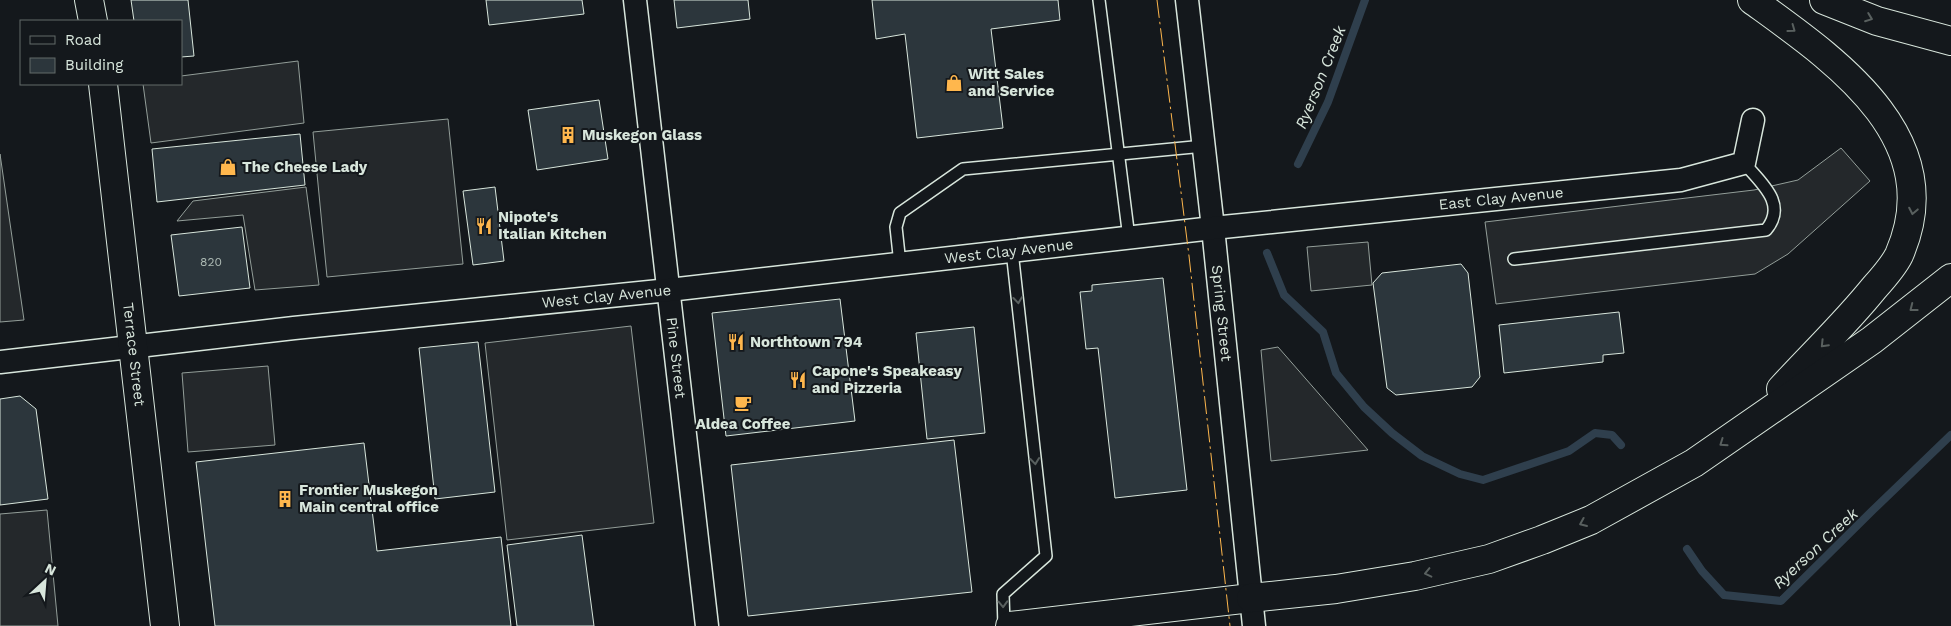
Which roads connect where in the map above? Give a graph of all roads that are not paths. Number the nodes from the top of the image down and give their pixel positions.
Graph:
1 (89, 0) edge
2 (635, 0) edge
3 (1099, 0) edge
4 (1187, 0) edge
5 (1752, 0) edge
6 (1824, 0) edge
7 (93, 20) edge
8 (1951, 41) edge
9 (103, 85) edge
10 (1753, 120) dead end
11 (1204, 146) junction
12 (1120, 152) junction
13 (1744, 162) junction
14 (1213, 228) junction
15 (1129, 238) junction
16 (1012, 251) junction
17 (1514, 259) dead end
18 (900, 264) junction
19 (1951, 278) edge
20 (669, 290) junction
21 (134, 346) junction
22 (0, 362) edge
23 (1750, 425) junction
24 (1251, 598) junction
25 (165, 626) edge
26 (707, 626) edge
27 (1004, 626) edge
28 (1010, 626) edge
29 (1254, 626) edge

1 - 7 main road
2 - 20 street, Pine Street
3 - 12 lane
4 - 11 street, Spring Street
5 -> 23 main road
6 -> 8 main road
9 - 21 main road, Terrace Street
10 - 13 street
11 - 12 lane
11 - 14 street, Spring Street
12 - 15 lane
12 - 18 lane
13 - 14 street, East Clay Avenue
13 - 17 lane
14 - 15 street, West Clay Avenue
14 - 24 street, Spring Street
15 - 16 street, West Clay Avenue
16 - 18 street, West Clay Avenue
16 -> 27 lane
18 - 20 street, West Clay Avenue
19 -> 23 main road
20 - 21 street, West Clay Avenue
20 - 26 street, Pine Street
21 - 22 street, West Clay Avenue
21 - 25 main road, Terrace Street
23 -> 24 main road
24 - 28 main road
24 - 29 street, Spring Street

